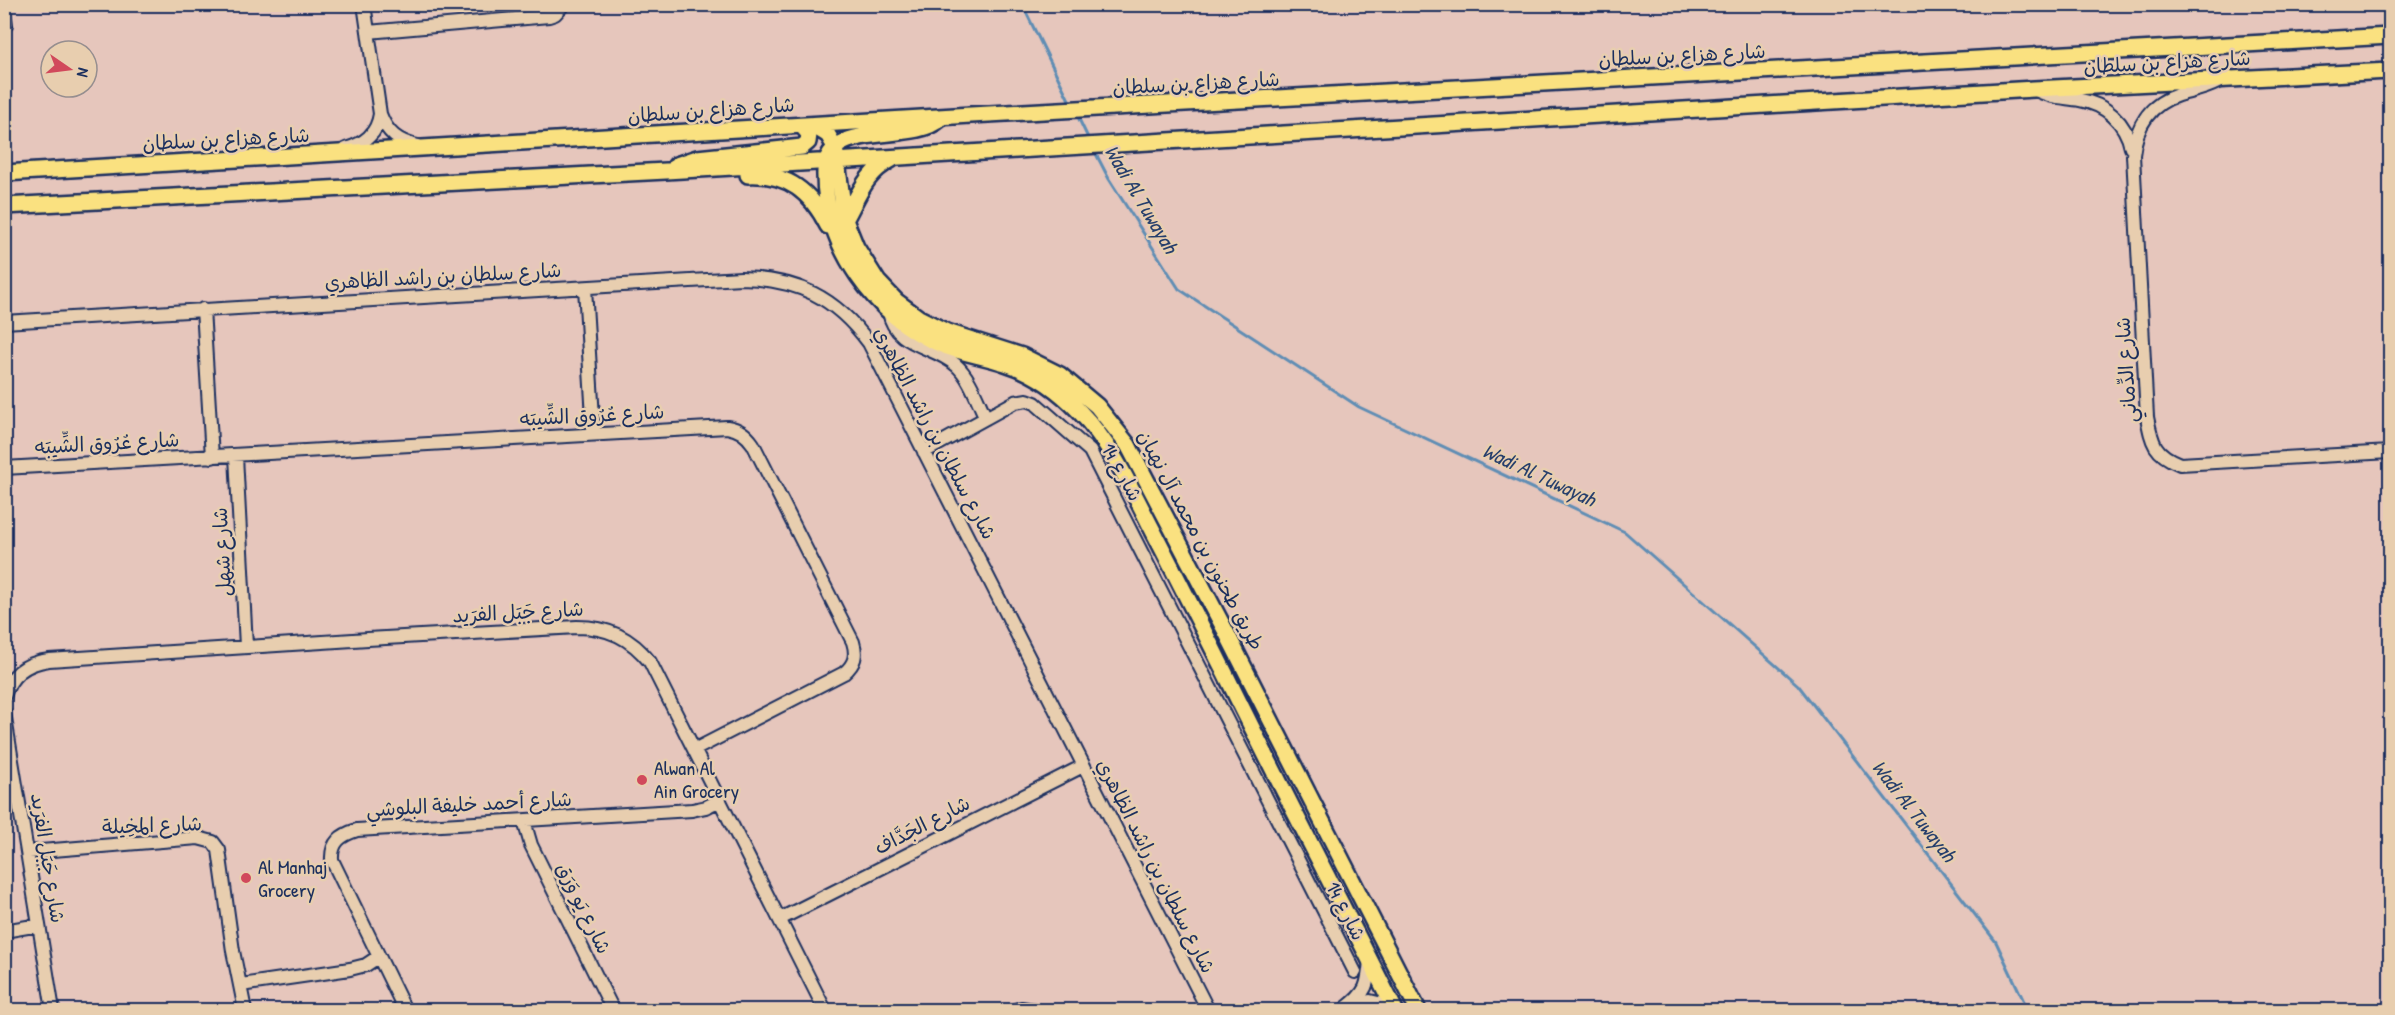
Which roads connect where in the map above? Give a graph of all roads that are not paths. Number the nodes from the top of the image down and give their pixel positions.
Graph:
1 (364, 4) edge
2 (564, 4) edge
3 (4, 11) edge
4 (6, 25) dead end
5 (368, 32) junction
6 (2391, 36) edge
7 (2391, 71) edge
8 (2219, 81) junction
9 (2034, 89) junction
10 (380, 114) junction
11 (943, 117) junction
12 (807, 126) junction
13 (439, 148) junction
14 (334, 153) junction
15 (2133, 155) junction
16 (832, 157) junction
17 (895, 157) junction
18 (666, 171) junction
19 (4, 173) edge
20 (4, 206) edge
21 (845, 220) junction
22 (855, 272) junction
23 (585, 288) junction
24 (203, 309) junction
25 (889, 312) junction
26 (4, 322) edge
27 (986, 418) junction
28 (594, 434) junction
29 (924, 452) junction
30 (2391, 452) edge
31 (236, 456) junction
32 (212, 457) junction
33 (4, 468) edge
34 (1159, 541) junction
35 (1226, 630) junction
36 (1209, 641) junction
37 (246, 646) junction
38 (1195, 654) junction
39 (1204, 675) junction
40 (1226, 676) junction
41 (4, 697) edge
42 (4, 712) edge
43 (696, 749) junction
44 (1083, 766) junction
45 (720, 800) junction
46 (524, 821) junction
47 (29, 852) junction
48 (780, 919) junction
49 (39, 926) junction
50 (4, 931) edge
51 (378, 957) junction
52 (1370, 960) junction
53 (1355, 972) dead end
54 (241, 985) junction
55 (1344, 1009) edge
56 (1395, 1009) edge
57 (53, 1011) edge
58 (245, 1011) edge
59 (405, 1011) edge
60 (613, 1011) edge
61 (825, 1011) edge
62 (1015, 1011) edge
63 (1035, 1011) edge
64 (1208, 1011) edge
65 (1418, 1011) edge

1 - 5 street
2 - 5 street
3 - 4 street
5 - 10 street
6 - 11 main road, شارع هزاع بن سلطان
7 - 8 main road, شارع هزاع بن سلطان
8 - 9 main road, شارع هزاع بن سلطان
8 - 15 street, شارع الدِّماني
9 - 15 street, شارع الدِّماني
9 - 17 main road, شارع هزاع بن سلطان
10 - 13 street
10 - 14 street
11 - 12 main road, شارع هزاع بن سلطان
11 - 16 main road
12 - 13 main road, شارع هزاع بن سلطان
12 - 16 main road
12 - 18 main road
13 - 14 main road, شارع هزاع بن سلطان
14 - 19 main road, شارع هزاع بن سلطان
15 - 30 street, شارع الدِّماني
16 - 17 main road, شارع هزاع بن سلطان
16 - 18 main road, شارع هزاع بن سلطان
16 - 21 main road, طريق طحنون بن محمد آل نهيان
16 - 22 main road, طريق طحنون بن محمد آل نهيان
17 - 21 main road
18 - 20 main road, شارع هزاع بن سلطان
18 - 22 main road
21 - 35 main road, طريق طحنون بن محمد آل نهيان
22 - 25 main road, طريق طحنون بن محمد آل نهيان
23 - 24 street, شارع سلطان بن راشد الظاهري
23 - 28 street
23 - 29 street, شارع سلطان بن راشد الظاهري
24 - 26 street, شارع سلطان بن راشد الظاهري
24 - 32 street
25 - 27 street
25 - 34 main road, طريق طحنون بن محمد آل نهيان
27 - 29 street, شارع 14
27 - 38 street, شارع 14
28 - 31 street, شارع عُرُوق الشِّيبَه
28 - 43 street, شارع عُرُوق الشِّيبَه
29 - 44 street, شارع سلطان بن راشد الظاهري
31 - 32 street, شارع عُرُوق الشِّيبَه
31 - 37 street, شارع شهل
32 - 33 street, شارع عُرُوق الشِّيبَه
34 - 35 main road
34 - 36 main road, طريق طحنون بن محمد آل نهيان
35 - 65 main road, طريق طحنون بن محمد آل نهيان
36 - 38 street
36 - 40 main road, طريق طحنون بن محمد آل نهيان
37 - 41 street, شارع جَبَل الفرَيد
37 - 43 street, شارع جَبَل الفرَيد
38 - 39 street, شارع 14
39 - 40 street
39 - 53 street, شارع 14
40 - 52 main road, طريق طحنون بن محمد آل نهيان
42 - 47 street, شارع جَبَل الفرَيد
43 - 45 street, شارع جَبَل الفرَيد
44 - 48 street, شارع الجَدَّاف
44 - 64 street, شارع سلطان بن راشد الظاهري
45 - 46 street, شارع أحمد خليفة البلوشي
45 - 48 street, شارع جَبَل الفرَيد
46 - 51 street, شارع أحمد خليفة البلوشي
46 - 60 street, شارع يَو وَرَق
47 - 49 street, شارع جَبَل الفرَيد
47 - 54 street, شارع المخِيلة
48 - 61 street, شارع جَبَل الفرَيد
49 - 50 street
49 - 57 street, شارع جَبَل الفرَيد
51 - 54 street
51 - 59 street, شارع أحمد خليفة البلوشي
52 - 55 street
52 - 56 main road, طريق طحنون بن محمد آل نهيان
54 - 58 street, شارع المخِيلة
55 - 56 street
62 - 63 street

